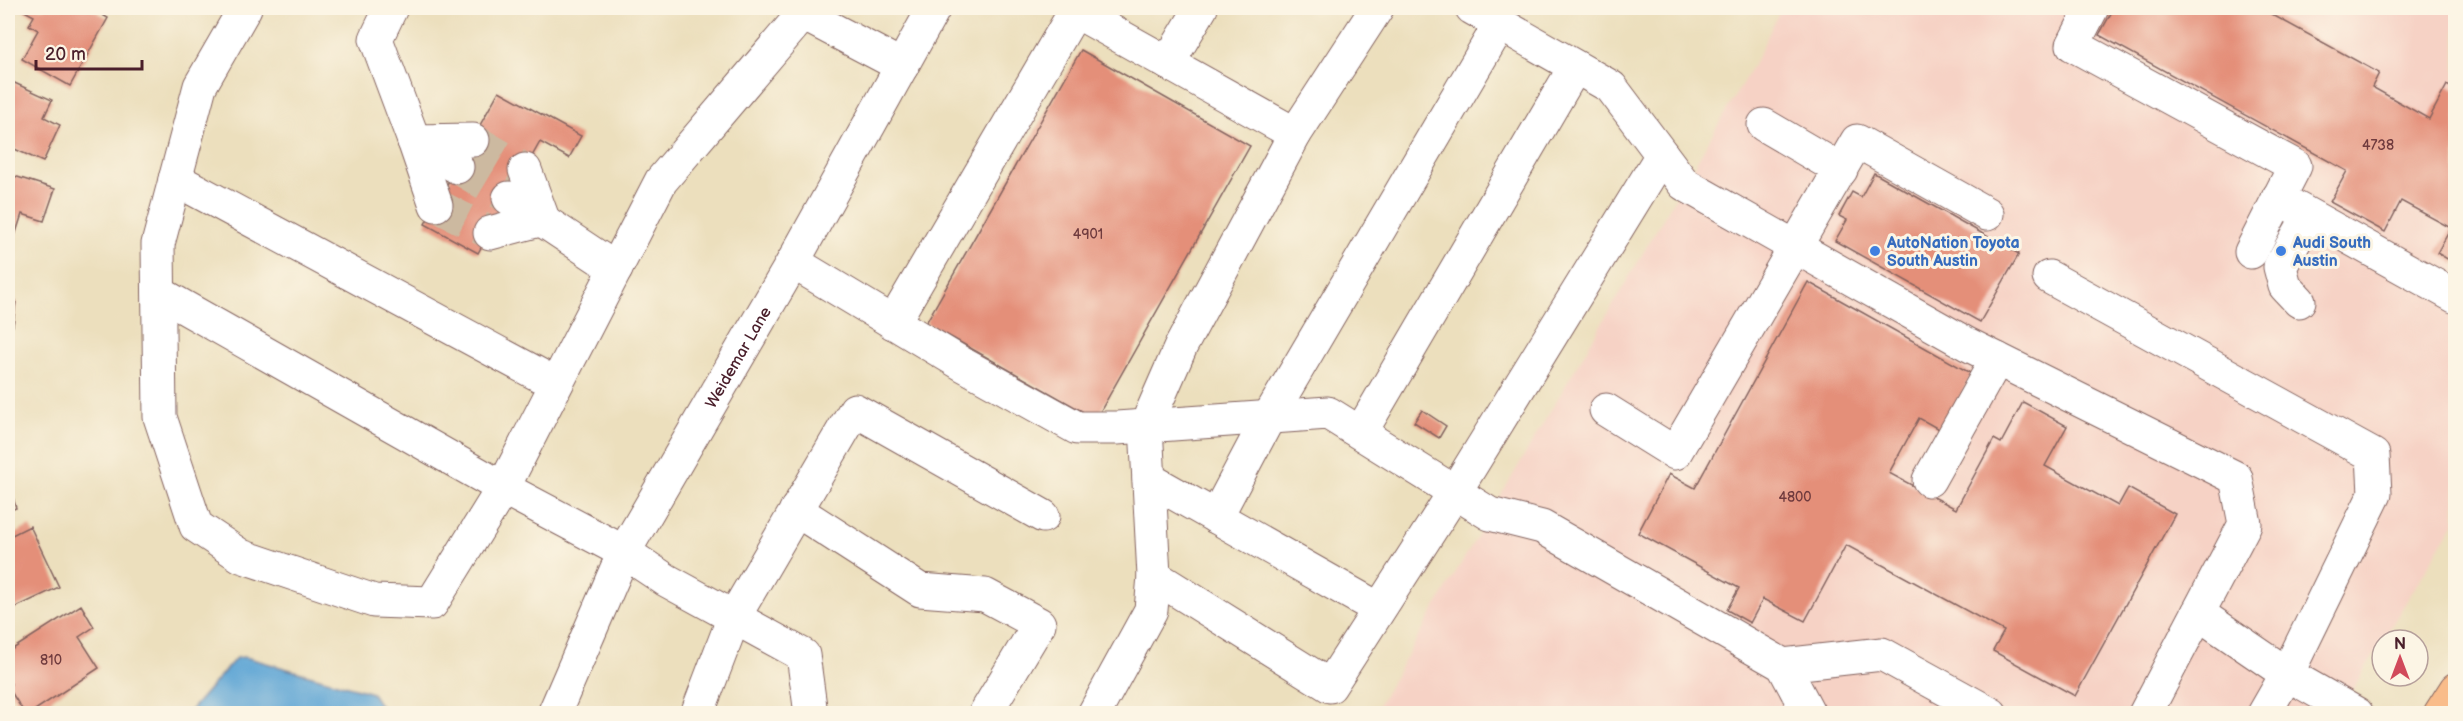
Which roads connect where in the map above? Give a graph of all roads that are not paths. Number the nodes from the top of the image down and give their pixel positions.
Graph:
1 (245, 8) edge
2 (391, 8) edge
3 (934, 8) edge
4 (1201, 8) edge
5 (1377, 8) edge
6 (1472, 8) edge
7 (2092, 8) edge
8 (1076, 9) edge
9 (801, 10) edge
10 (1500, 24) junction
11 (1168, 63) junction
12 (902, 66) junction
13 (1575, 67) junction
14 (1764, 125) dead end
15 (1294, 134) junction
16 (414, 141) junction
17 (1662, 155) junction
18 (1841, 170) junction
19 (175, 179) junction
20 (2278, 198) junction
21 (508, 199) tunnel mouth
22 (1987, 214) dead end
23 (2309, 216) junction
24 (1797, 248) junction
25 (2251, 252) dead end
26 (793, 262) junction
27 (616, 269) junction
28 (2049, 277) dead end
29 (159, 293) junction
30 (2456, 297) edge
31 (2299, 301) dead end
32 (894, 323) junction
33 (1997, 359) junction
34 (556, 384) junction
35 (1606, 410) dead end
36 (1269, 417) junction
37 (1146, 426) junction
38 (1360, 432) junction
39 (1149, 479) junction
40 (1929, 480) dead end
41 (503, 488) junction
42 (1456, 490) junction
43 (796, 510) junction
44 (1043, 516) dead end
45 (1216, 517) junction
46 (624, 552) junction
47 (1154, 576) junction
48 (1379, 609) junction
49 (2198, 612) junction
50 (734, 617) junction
51 (1782, 665) junction
52 (2287, 674) junction
53 (2456, 689) edge
54 (554, 714) edge
55 (697, 714) edge
56 (811, 714) edge
57 (985, 714) edge
58 (1094, 714) edge
59 (1809, 714) edge
60 (1991, 714) edge
61 (2145, 714) edge
62 (2264, 714) edge
63 (2357, 714) edge
64 (2440, 714) edge

1 - 19 street
2 - 16 street
3 - 12 street, Weidemar Lane
4 - 11 street
5 - 15 street
6 - 10 street
7 - 20 street
8 - 11 street
8 - 32 street
9 - 12 street
9 - 27 street
10 - 13 street
10 - 36 street
11 - 15 street
12 - 26 street, Weidemar Lane
13 - 17 street
13 - 38 street
14 - 18 street
15 - 37 street
16 - 16 street
17 - 24 street
17 - 42 street
18 - 22 street
18 - 24 street
19 - 29 street
19 - 34 street
20 - 23 street
20 - 25 street
21 - 27 street
23 - 30 street
23 - 31 street
24 - 33 street
24 - 35 street
26 - 32 street
26 - 46 street, Weidemar Lane
27 - 34 street
28 - 52 street
29 - 41 street
29 - 41 street
32 - 37 street
33 - 40 street
33 - 49 street
34 - 41 street
36 - 37 street
36 - 38 street
36 - 45 street
37 - 39 street
38 - 42 street
39 - 45 street
39 - 47 street
41 - 46 street
42 - 48 street
42 - 51 street
43 - 44 street
43 - 50 street
43 - 57 street
45 - 48 street
46 - 50 street
46 - 54 street, Weidemar Lane
47 - 48 street
47 - 58 street
49 - 52 street
49 - 61 street
50 - 55 street
50 - 56 street
51 - 59 street
51 - 60 street
52 - 62 street
52 - 63 street
53 - 64 main road

